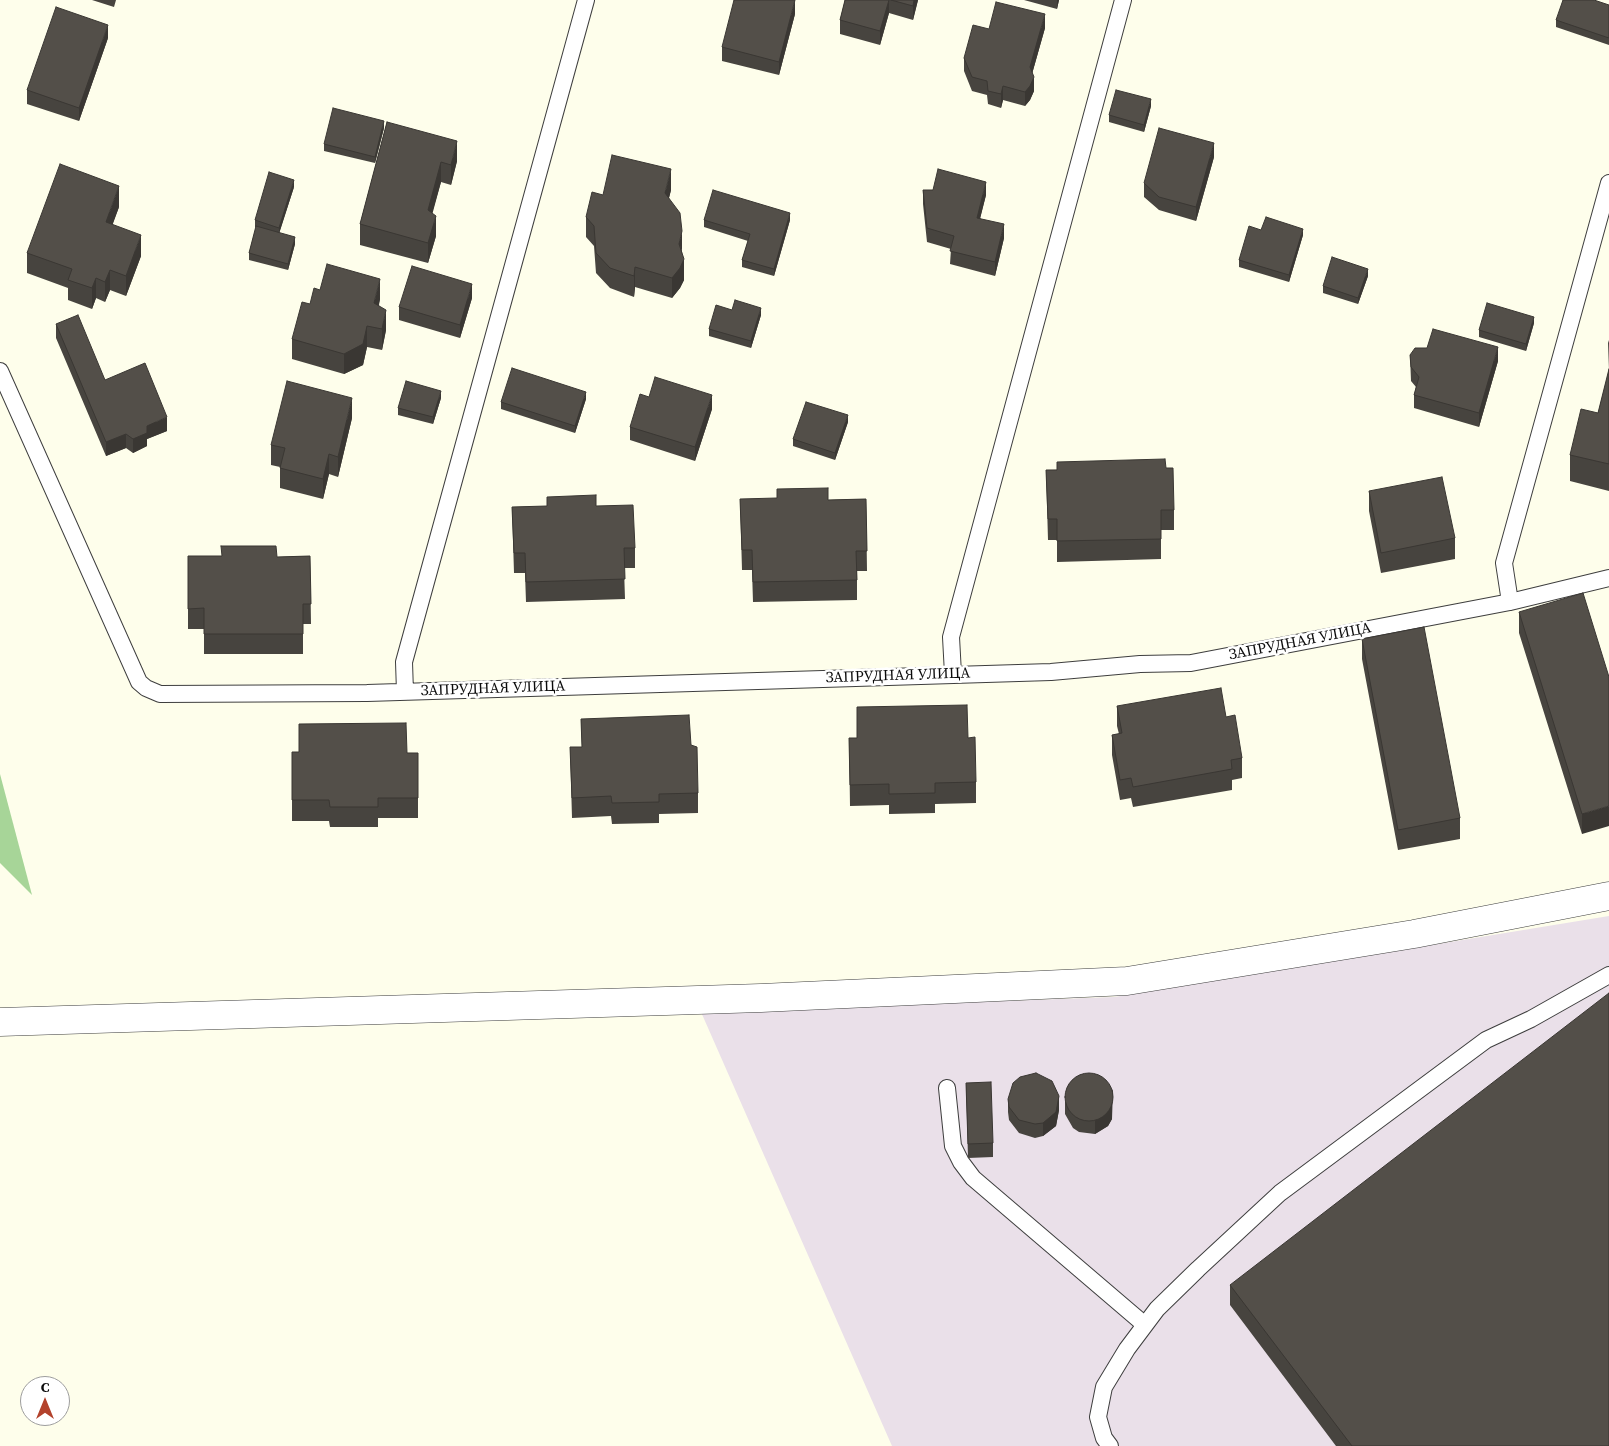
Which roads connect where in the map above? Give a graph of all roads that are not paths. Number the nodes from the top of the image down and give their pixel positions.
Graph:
1 (586, 0) edge
2 (1123, 0) edge
3 (1609, 183) edge
4 (0, 371) edge
5 (1609, 578) edge
6 (1510, 602) junction
7 (953, 674) junction
8 (405, 692) junction
9 (1609, 896) edge
10 (1609, 974) edge
11 (0, 1022) edge
12 (947, 1088) dead end
13 (1145, 1325) junction
14 (1110, 1446) edge

1 - 8 lane
2 - 7 lane
3 - 6 lane
4 - 8 lane, ЗАПРУДНАЯ УЛИЦА
5 - 6 lane, ЗАПРУДНАЯ УЛИЦА
6 - 7 lane, ЗАПРУДНАЯ УЛИЦА
7 - 8 lane, ЗАПРУДНАЯ УЛИЦА
9 - 11 street
10 - 13 lane
12 - 13 lane
13 - 14 lane

